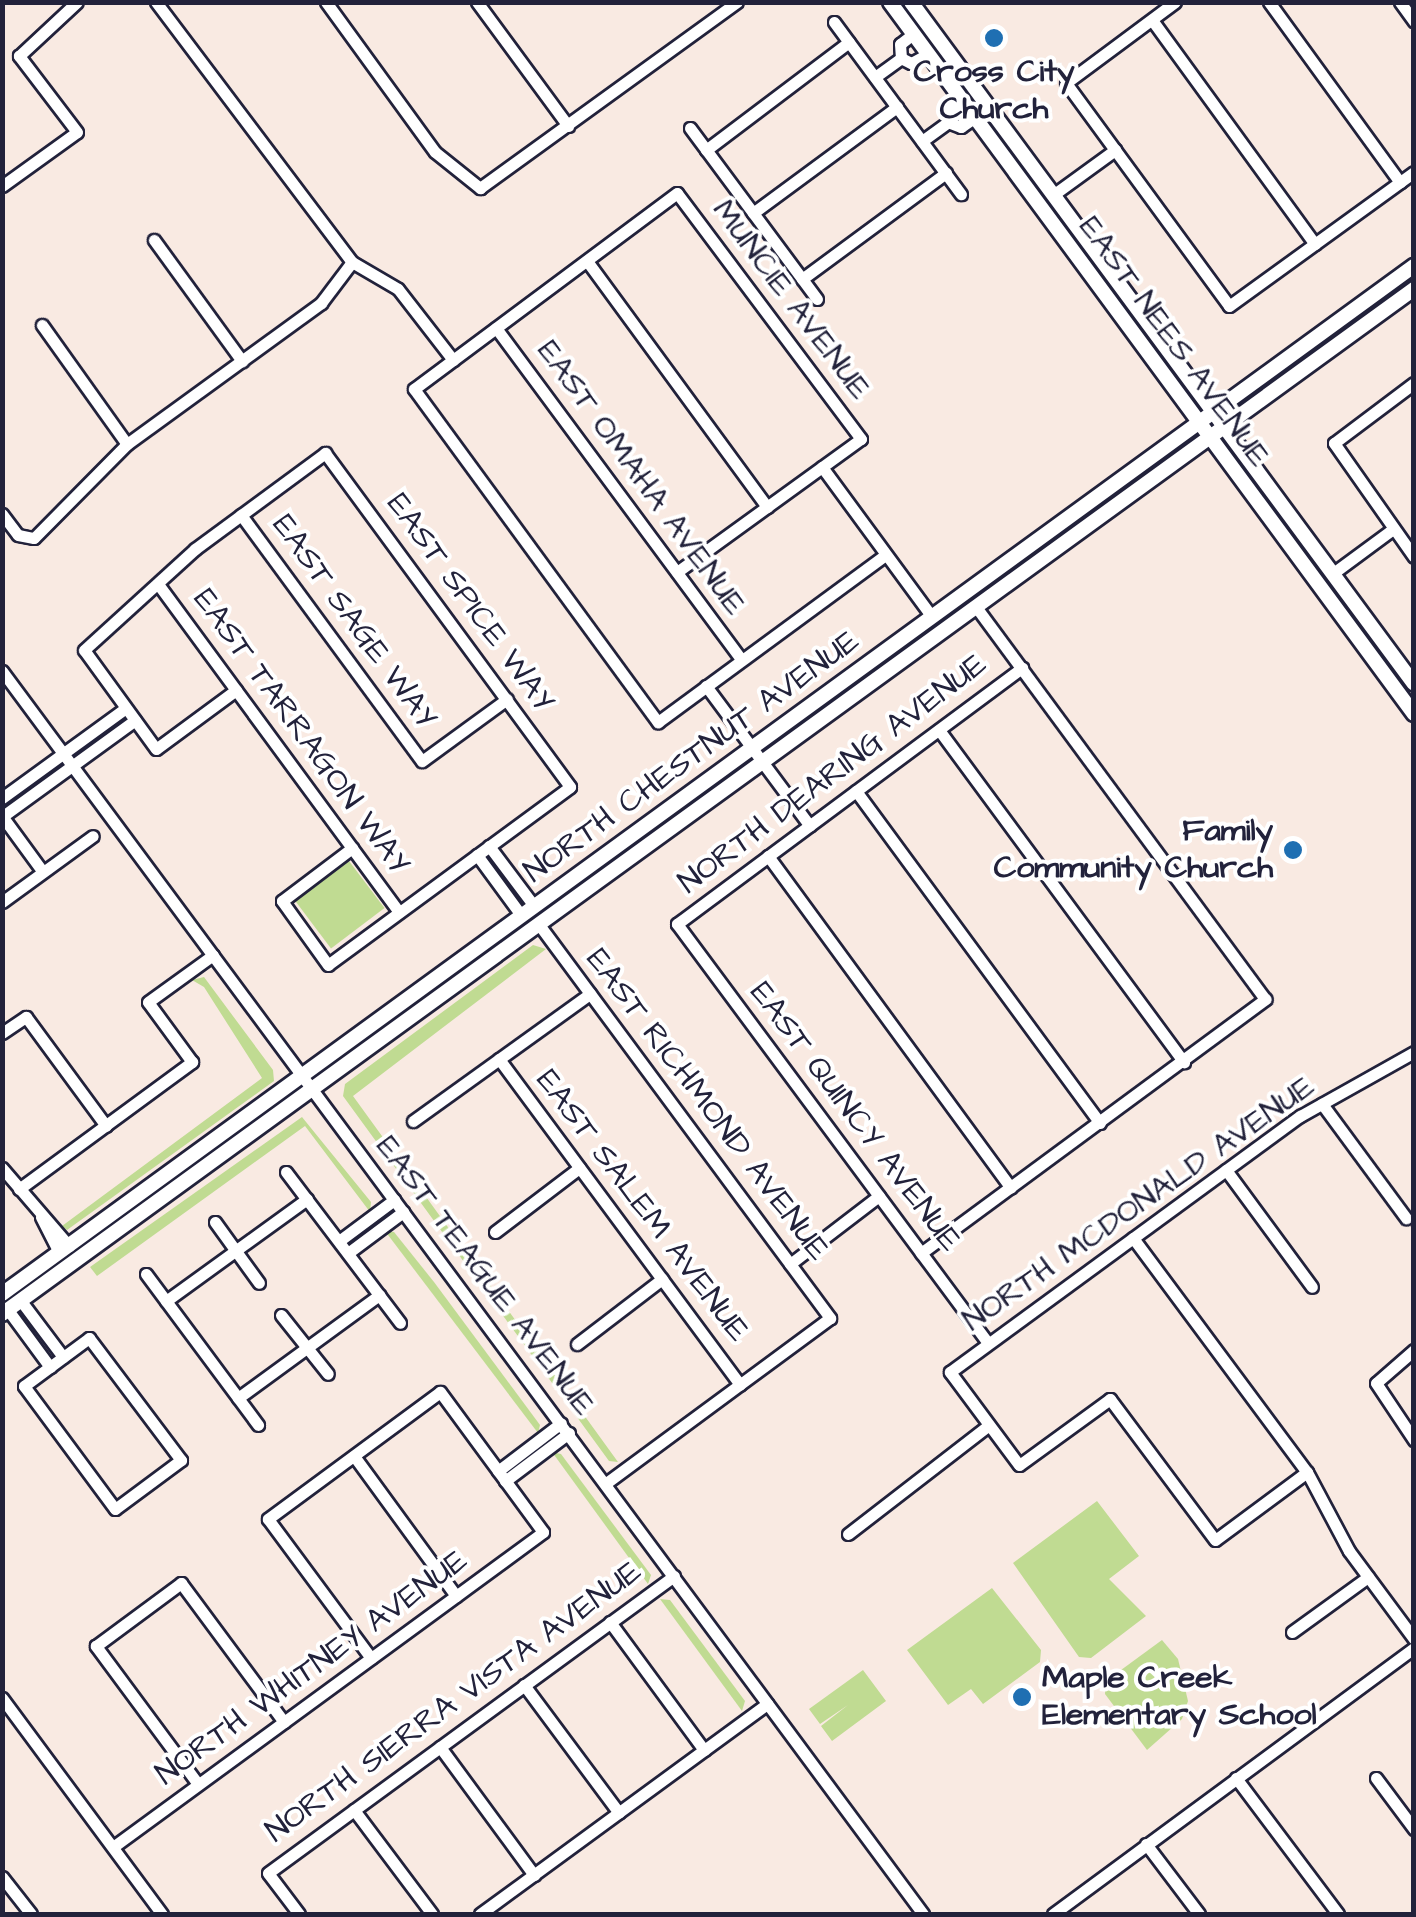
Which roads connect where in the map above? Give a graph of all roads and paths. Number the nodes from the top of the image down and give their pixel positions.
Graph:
1 (77, 2) edge
2 (156, 2) edge
3 (326, 2) edge
4 (476, 2) edge
5 (736, 2) edge
6 (890, 2) edge
7 (911, 2) edge
8 (1175, 2) edge
9 (1269, 2) edge
10 (1400, 2) edge
11 (1152, 20) junction
12 (1414, 21) edge
13 (834, 22) dead end
14 (913, 34) junction
15 (849, 42) junction
16 (928, 54) junction
17 (901, 58) junction
18 (875, 77) junction
19 (960, 99) junction
20 (896, 106) junction
21 (974, 118) junction
22 (948, 122) junction
23 (568, 126) junction
24 (690, 128) dead end
25 (922, 141) junction
26 (706, 150) junction
27 (1114, 150) junction
28 (1414, 172) edge
29 (946, 173) junction
30 (1400, 182) junction
31 (2, 186) edge
32 (962, 194) dead end
33 (1053, 195) junction
34 (752, 212) junction
35 (154, 240) dead end
36 (1315, 244) junction
37 (587, 260) junction
38 (352, 262) junction
39 (1414, 266) edge
40 (802, 279) junction
41 (1414, 288) edge
42 (817, 299) dead end
43 (42, 325) dead end
44 (496, 328) junction
45 (453, 360) junction
46 (242, 361) junction
47 (1414, 383) edge
48 (1213, 412) junction
49 (1199, 422) junction
50 (1223, 426) junction
51 (1209, 436) junction
52 (127, 444) junction
53 (822, 467) junction
54 (767, 507) junction
55 (2, 514) edge
56 (240, 515) junction
57 (1393, 530) junction
58 (886, 555) junction
59 (1414, 557) edge
60 (998, 570) junction
61 (677, 572) junction
62 (1332, 574) junction
63 (158, 584) junction
64 (1328, 598) junction
65 (976, 607) junction
66 (932, 617) junction
67 (742, 660) junction
68 (1022, 668) junction
69 (2, 671) edge
70 (1414, 685) edge
71 (706, 686) junction
72 (236, 690) junction
73 (507, 698) junction
74 (126, 708) junction
75 (1414, 714) edge
76 (136, 720) junction
77 (939, 730) junction
78 (94, 732) junction
79 (103, 744) junction
80 (751, 746) junction
81 (64, 754) junction
82 (764, 762) junction
83 (73, 766) junction
84 (27, 780) junction
85 (856, 791) junction
86 (36, 792) junction
87 (2, 798) edge
88 (3, 816) edge
89 (810, 826) junction
90 (642, 827) junction
91 (94, 836) dead end
92 (489, 846) junction
93 (352, 848) junction
94 (477, 855) junction
95 (768, 856) junction
96 (44, 872) junction
97 (515, 881) junction
98 (503, 890) junction
99 (2, 902) edge
100 (527, 910) junction
101 (400, 912) junction
102 (677, 924) joint
103 (540, 926) junction
104 (213, 955) junction
105 (590, 994) junction
106 (2, 1034) edge
107 (1414, 1052) edge
108 (499, 1059) junction
109 (1184, 1062) junction
110 (302, 1076) junction
111 (313, 1091) junction
112 (1322, 1104) junction
113 (413, 1121) dead end
114 (1100, 1124) junction
115 (106, 1126) junction
116 (2, 1168) edge
117 (579, 1168) junction
118 (1226, 1170) junction
119 (286, 1172) dead end
120 (19, 1188) junction
121 (1011, 1188) junction
122 (879, 1196) junction
123 (307, 1200) junction
124 (394, 1200) junction
125 (403, 1212) junction
126 (1406, 1218) dead end
127 (215, 1222) dead end
128 (361, 1225) junction
129 (495, 1232) dead end
130 (370, 1236) junction
131 (1133, 1238) junction
132 (339, 1241) junction
133 (64, 1249) junction
134 (235, 1250) junction
135 (348, 1253) junction
136 (921, 1253) junction
137 (790, 1264) junction
138 (146, 1274) dead end
139 (662, 1279) junction
140 (259, 1283) dead end
141 (1312, 1287) dead end
142 (2, 1294) edge
143 (379, 1295) junction
144 (166, 1301) junction
145 (11, 1308) edge
146 (281, 1315) dead end
147 (400, 1323) dead end
148 (46, 1335) junction
149 (988, 1343) junction
150 (577, 1344) dead end
151 (34, 1345) junction
152 (308, 1348) junction
153 (1414, 1350) edge
154 (62, 1358) junction
155 (50, 1367) junction
156 (328, 1374) dead end
157 (740, 1385) junction
158 (238, 1398) junction
159 (990, 1425) junction
160 (258, 1426) dead end
161 (565, 1428) junction
162 (1414, 1440) edge
163 (354, 1456) junction
164 (1306, 1472) junction
165 (501, 1476) junction
166 (606, 1483) junction
167 (848, 1534) dead end
168 (674, 1576) junction
169 (1368, 1577) junction
170 (456, 1596) junction
171 (610, 1622) junction
172 (1292, 1632) dead end
173 (1414, 1639) edge
174 (1414, 1648) edge
175 (371, 1658) junction
176 (524, 1685) junction
177 (768, 1704) junction
178 (5, 1707) edge
179 (284, 1722) junction
180 (440, 1747) junction
181 (704, 1750) junction
182 (1236, 1778) junction
183 (1376, 1778) dead end
184 (198, 1784) junction
185 (354, 1810) junction
186 (619, 1812) junction
187 (1414, 1829) edge
188 (1146, 1844) junction
189 (113, 1847) junction
190 (534, 1875) junction
191 (2, 1877) edge
192 (31, 1914) edge
193 (162, 1914) edge
194 (298, 1914) edge
195 (432, 1914) edge
196 (480, 1914) edge
197 (924, 1914) edge
198 (1053, 1914) edge
199 (1199, 1914) edge
200 (1338, 1914) edge

1 - 31 street
2 - 38 street
3 - 23 street
4 - 23 street
5 - 23 street
6 - 14 main road, EAST NEES AVENUE
7 - 33 main road, EAST NEES AVENUE
8 - 11 street
9 - 30 street
10 - 12 street
11 - 27 street
11 - 36 street
13 - 15 street
14 - 16 main road, EAST NEES AVENUE
14 - 17 street
15 - 18 street
15 - 26 street
16 - 17 street
16 - 19 main road, EAST NEES AVENUE
17 - 18 street
18 - 20 street
19 - 21 main road, EAST NEES AVENUE
19 - 22 street
20 - 25 street
20 - 34 street
21 - 22 street
21 - 33 main road
21 - 49 main road, EAST NEES AVENUE
22 - 25 street
24 - 26 street
25 - 29 street
26 - 34 street
27 - 33 street
27 - 36 street
28 - 30 street
29 - 32 street
29 - 40 street
30 - 36 street
33 - 48 main road, EAST NEES AVENUE
34 - 40 street
35 - 46 street
37 - 44 street
37 - 53 street, MUNCIE AVENUE
37 - 54 street
38 - 45 street
38 - 46 street
39 - 48 main road, NORTH CHESTNUT AVENUE
40 - 42 street
41 - 50 main road, NORTH CHESTNUT AVENUE
43 - 52 street
44 - 45 street
44 - 61 street, EAST OMAHA AVENUE
45 - 71 street
46 - 52 street
47 - 57 street
48 - 49 main road, NORTH CHESTNUT AVENUE
48 - 50 main road, EAST NEES AVENUE
49 - 51 main road, EAST NEES AVENUE
49 - 60 main road, NORTH CHESTNUT AVENUE
50 - 51 main road, NORTH CHESTNUT AVENUE
50 - 62 main road, EAST NEES AVENUE
51 - 64 main road, EAST NEES AVENUE
51 - 65 main road, NORTH CHESTNUT AVENUE
52 - 55 street
53 - 54 street
53 - 58 street
54 - 61 street
56 - 63 street
56 - 73 street, EAST SPICE WAY
56 - 73 street, EAST SAGE WAY
57 - 59 street
57 - 62 street
58 - 66 street
58 - 67 street
60 - 65 main road
60 - 66 main road, NORTH CHESTNUT AVENUE
61 - 67 street, EAST OMAHA AVENUE
62 - 70 main road, EAST NEES AVENUE
63 - 72 street, EAST TARRAGON WAY
63 - 74 street
64 - 70 main road
64 - 75 main road, EAST NEES AVENUE
65 - 68 street
65 - 82 main road, NORTH CHESTNUT AVENUE
66 - 80 main road, NORTH CHESTNUT AVENUE
67 - 71 street
68 - 77 street, NORTH DEARING AVENUE
68 - 109 street
69 - 81 street, EAST TEAGUE AVENUE
71 - 80 street
72 - 76 street
72 - 93 street, EAST TARRAGON WAY
73 - 92 street, EAST SPICE WAY
74 - 76 street
74 - 78 street
76 - 79 street
77 - 85 street, NORTH DEARING AVENUE
77 - 109 street
78 - 79 street
78 - 81 street
79 - 83 street
80 - 82 street
80 - 90 main road, NORTH CHESTNUT AVENUE
81 - 83 street, EAST TEAGUE AVENUE
81 - 84 street
82 - 89 street
82 - 103 main road, NORTH CHESTNUT AVENUE
83 - 86 street
83 - 104 street, EAST TEAGUE AVENUE
84 - 86 street
84 - 87 street
85 - 89 street, NORTH DEARING AVENUE
85 - 114 street
86 - 88 street
88 - 96 street
89 - 95 street, NORTH DEARING AVENUE
90 - 100 main road, NORTH CHESTNUT AVENUE
90 - 103 main road
91 - 96 street
92 - 94 street
92 - 97 street
93 - 101 street, EAST TARRAGON WAY
93 - 101 street
94 - 98 street
94 - 101 street
95 - 102 street, NORTH DEARING AVENUE
95 - 121 street
96 - 99 street
97 - 98 street
97 - 100 street
98 - 100 street
100 - 110 main road, NORTH CHESTNUT AVENUE
102 - 122 street, EAST QUINCY AVENUE
103 - 105 street, EAST RICHMOND AVENUE
103 - 111 main road, NORTH CHESTNUT AVENUE
104 - 110 street, EAST TEAGUE AVENUE
104 - 115 street
105 - 108 street
105 - 137 street, EAST RICHMOND AVENUE
106 - 115 street
107 - 112 street, NORTH MCDONALD AVENUE
108 - 113 street
108 - 117 street, EAST SALEM AVENUE
109 - 114 street
110 - 111 street, EAST TEAGUE AVENUE
110 - 133 main road, NORTH CHESTNUT AVENUE
111 - 124 street, EAST TEAGUE AVENUE
111 - 145 main road, NORTH CHESTNUT AVENUE
112 - 118 street, NORTH MCDONALD AVENUE
112 - 126 street
114 - 121 street
115 - 120 street
116 - 120 street
117 - 129 street
117 - 139 street, EAST SALEM AVENUE
118 - 131 street, NORTH MCDONALD AVENUE
118 - 141 street
119 - 123 street
120 - 133 street
121 - 136 street
122 - 136 street, EAST QUINCY AVENUE
122 - 137 street
123 - 132 street
123 - 134 street
124 - 125 street, EAST TEAGUE AVENUE
124 - 128 street
125 - 130 street
125 - 161 street, EAST TEAGUE AVENUE
127 - 134 street
128 - 130 street
128 - 132 street
130 - 135 street
131 - 149 street, NORTH MCDONALD AVENUE
131 - 164 street
132 - 135 street
133 - 142 main road, NORTH CHESTNUT AVENUE
133 - 145 main road
134 - 140 street
134 - 144 street
135 - 143 street
136 - 149 street, EAST QUINCY AVENUE
137 - 157 street, EAST RICHMOND AVENUE
138 - 144 street
139 - 150 street
139 - 157 street, EAST SALEM AVENUE
143 - 147 street
143 - 152 street
144 - 158 street
145 - 148 street
145 - 151 street
146 - 152 street
148 - 151 street
148 - 154 street
149 - 159 street, NORTH MCDONALD AVENUE
151 - 155 street
152 - 156 street
152 - 158 street
153 - 162 street
154 - 155 street
154 - 155 street
157 - 166 street
158 - 160 street
159 - 164 street
159 - 167 street
161 - 165 street
161 - 166 street, EAST TEAGUE AVENUE
163 - 165 street
163 - 170 street
163 - 175 street
164 - 169 street
165 - 170 street, NORTH WHITNEY AVENUE
166 - 168 street, EAST TEAGUE AVENUE
168 - 171 street, NORTH SIERRA VISTA AVENUE
168 - 177 street, EAST TEAGUE AVENUE
169 - 172 street
169 - 173 street
170 - 175 street, NORTH WHITNEY AVENUE
171 - 176 street, NORTH SIERRA VISTA AVENUE
171 - 181 street
174 - 182 street
175 - 179 street, NORTH WHITNEY AVENUE
176 - 180 street, NORTH SIERRA VISTA AVENUE
176 - 186 street
177 - 181 street
177 - 197 street, EAST TEAGUE AVENUE
178 - 189 street
179 - 184 street, NORTH WHITNEY AVENUE
179 - 184 street
180 - 185 street, NORTH SIERRA VISTA AVENUE
180 - 190 street
181 - 186 street
182 - 188 street
182 - 200 street
183 - 187 street
184 - 189 street, NORTH WHITNEY AVENUE
185 - 194 street, NORTH SIERRA VISTA AVENUE
185 - 195 street
186 - 190 street
188 - 198 street
188 - 199 street
189 - 193 street
190 - 196 street
191 - 192 street

